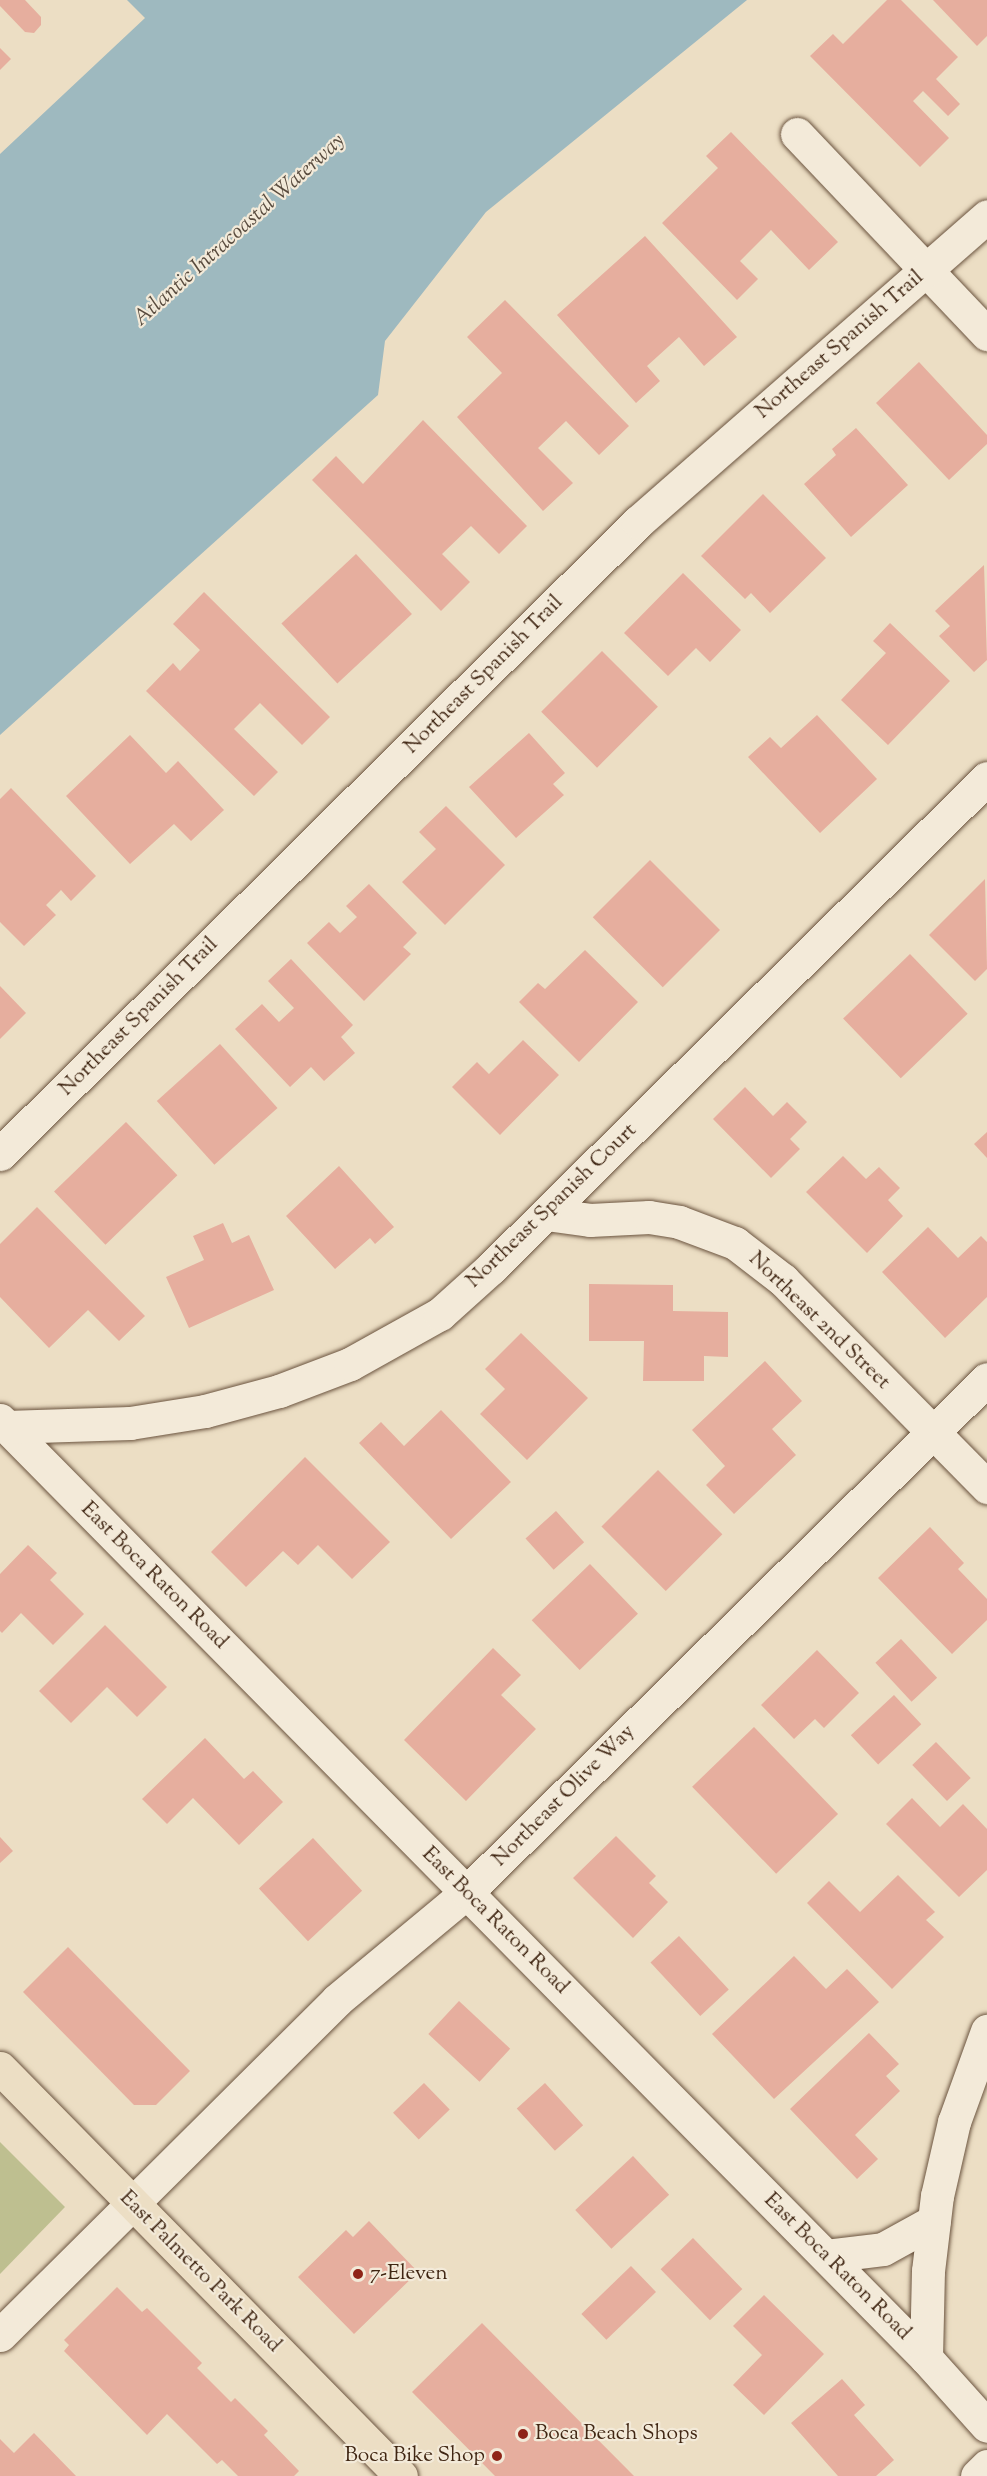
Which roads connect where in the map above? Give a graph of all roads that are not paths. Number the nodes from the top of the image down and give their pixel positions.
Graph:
1 (797, 134) dead end
2 (987, 216) edge
3 (925, 270) junction
4 (987, 334) edge
5 (987, 778) edge
6 (0, 1154) edge
7 (546, 1214) junction
8 (987, 1379) edge
9 (3, 1424) edge
10 (933, 1432) junction
11 (987, 1486) edge
12 (467, 1892) junction
13 (987, 2031) edge
14 (0, 2068) edge
15 (132, 2203) junction
16 (934, 2221) junction
17 (826, 2256) junction
18 (0, 2335) edge
19 (926, 2358) junction
20 (987, 2426) edge
21 (987, 2466) edge
22 (401, 2476) edge
23 (976, 2476) edge

1 - 3 street
2 - 3 street, Northeast Spanish Trail
3 - 4 street
3 - 6 street, Northeast Spanish Trail
5 - 7 street, Northeast Spanish Court
7 - 9 street, Northeast Spanish Court
7 - 10 street, Northeast 2nd Street
8 - 10 street, Northeast Olive Way
9 - 12 street, East Boca Raton Road
10 - 11 street, Northeast 2nd Street
10 - 12 street, Northeast Olive Way
12 - 15 street, Northeast Olive Way
12 - 17 street, East Boca Raton Road
13 - 16 street
14 - 15 main road, East Palmetto Park Road
15 - 18 street, Northeast Olive Way
15 - 22 main road, East Palmetto Park Road
16 - 17 street
16 - 19 street
17 - 19 street, East Boca Raton Road
19 - 20 street, East Boca Raton Road
21 - 23 street

